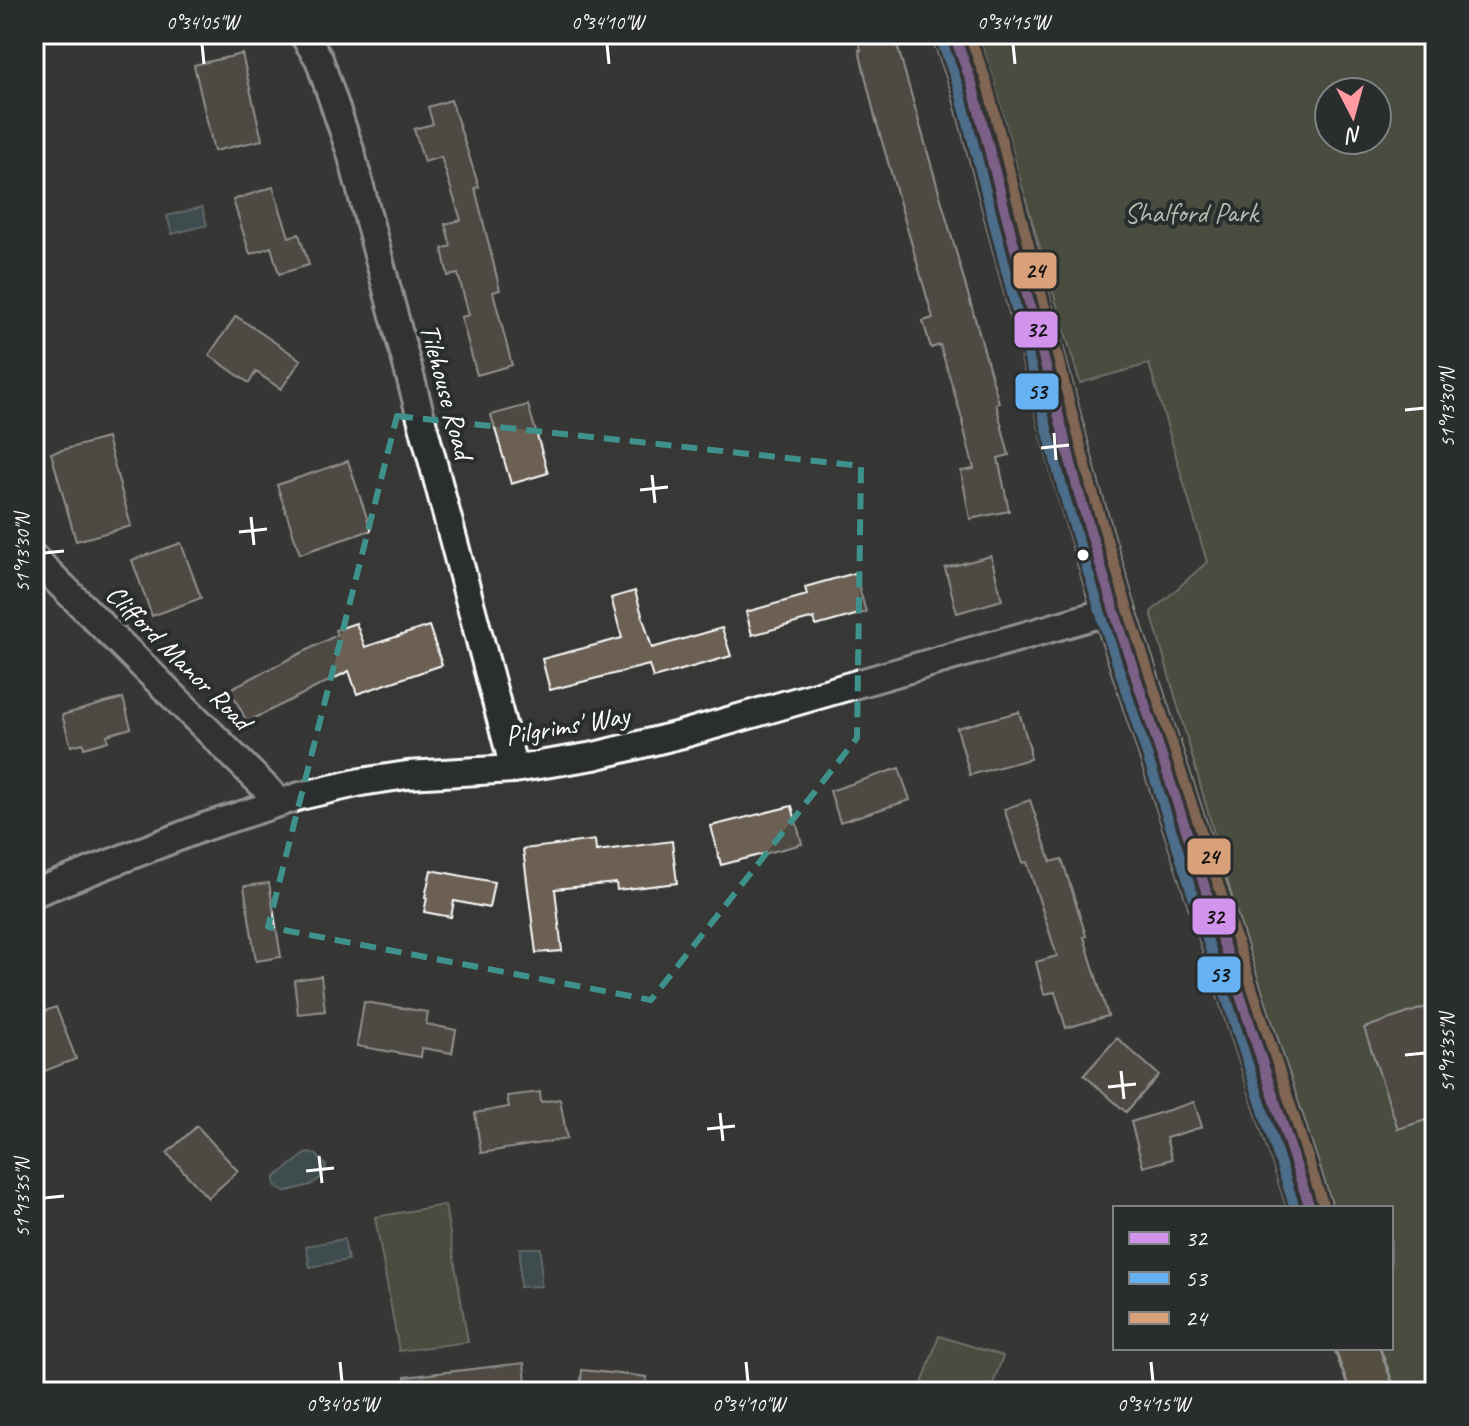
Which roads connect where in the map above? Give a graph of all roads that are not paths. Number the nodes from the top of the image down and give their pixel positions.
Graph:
1 (303, 34) edge
2 (954, 34) edge
3 (34, 558) edge
4 (1114, 610) junction
5 (514, 769) junction
6 (280, 802) junction
7 (34, 893) edge
8 (1309, 1206) edge
9 (1358, 1350) edge
10 (1373, 1392) edge

1 - 5 street, Tilehouse Road
2 - 4 main road
3 - 6 street, Clifford Manor Road
4 - 5 street, Pilgrims' Way
4 - 8 main road
5 - 6 street, Pilgrims' Way
6 - 7 street, Pilgrims' Way
9 - 10 main road

